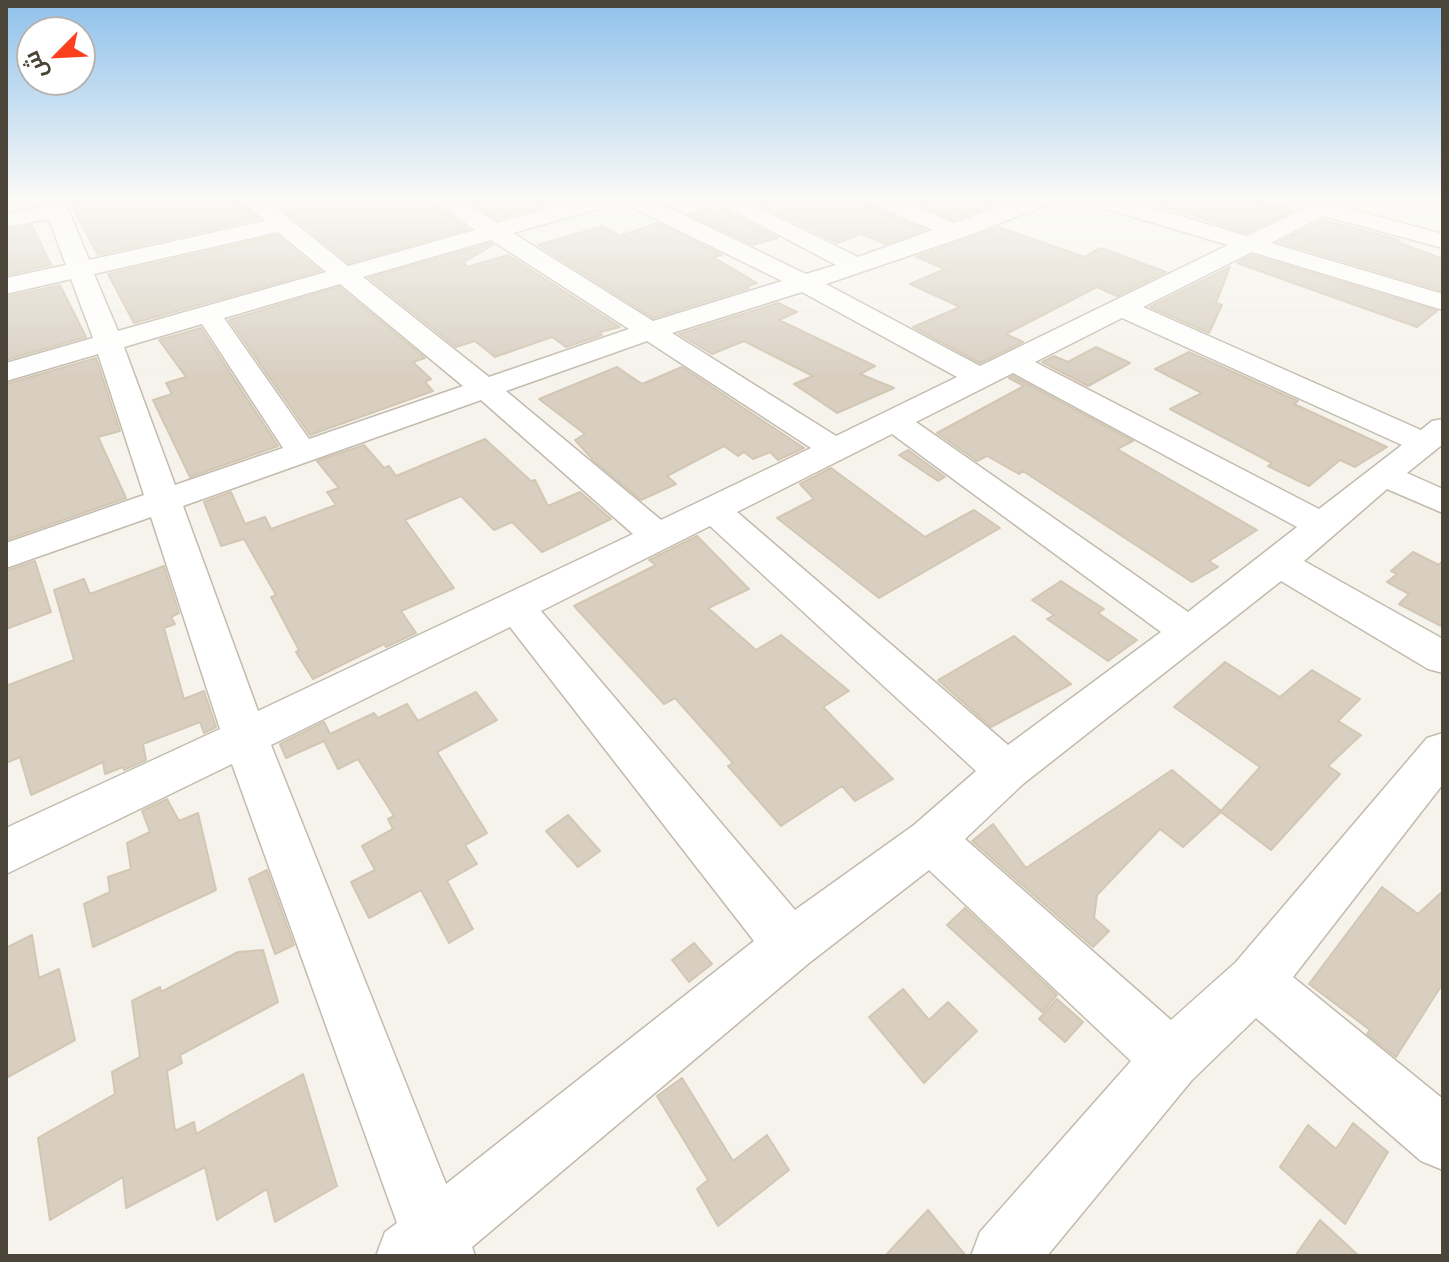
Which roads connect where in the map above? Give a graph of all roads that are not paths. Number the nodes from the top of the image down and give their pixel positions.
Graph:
1 (74, 258) edge
2 (136, 258) edge
3 (325, 258) edge
4 (404, 258) edge
5 (534, 258) edge
6 (754, 258) edge
7 (841, 258) edge
8 (881, 258) edge
9 (1217, 258) edge
10 (1296, 258) edge
11 (857, 266) junction
12 (79, 271) junction
13 (344, 274) junction
14 (803, 282) junction
15 (6, 286) edge
16 (1443, 302) edge
17 (1120, 307) junction
18 (209, 315) junction
19 (647, 332) junction
20 (109, 344) junction
21 (997, 370) junction
22 (6, 372) edge
23 (484, 388) junction
24 (895, 421) junction
25 (1434, 435) edge
26 (836, 450) junction
27 (303, 453) junction
28 (1383, 475) junction
29 (165, 502) junction
30 (1443, 502) edge
31 (713, 510) junction
32 (1321, 525) junction
33 (658, 536) junction
34 (6, 556) edge
35 (1279, 563) junction
36 (516, 607) junction
37 (1189, 632) junction
38 (1443, 658) edge
39 (245, 737) junction
40 (1443, 751) edge
41 (1007, 771) junction
42 (931, 840) junction
43 (6, 852) edge
44 (790, 945) junction
45 (1255, 981) junction
46 (1171, 1059) junction
47 (1443, 1139) edge
48 (428, 1249) edge
49 (1004, 1256) edge

1 - 12 street
2 - 12 street
3 - 13 street
4 - 13 street
5 - 19 street
6 - 14 street
7 - 11 street
8 - 11 street
9 - 17 street
10 - 16 street
11 - 14 street
12 - 15 street
12 - 20 street
13 - 18 street
13 - 23 street
14 - 19 street
14 - 21 street
17 - 21 street
17 - 25 street
18 - 20 street
18 - 27 street
19 - 23 street
19 - 26 street
20 - 22 street
20 - 29 street
21 - 24 street
21 - 32 street
23 - 27 street
23 - 33 street
24 - 26 street
24 - 37 street
25 - 28 street
26 - 31 street
27 - 29 street
28 - 30 street
28 - 32 street
29 - 34 street
29 - 39 street
31 - 33 street
31 - 41 street
32 - 35 street
33 - 36 street
35 - 37 street
35 - 38 street
36 - 39 street
36 - 44 street
37 - 41 street
39 - 43 street
39 - 48 street
40 - 45 street
41 - 42 street
42 - 44 street
42 - 46 street
44 - 48 street
45 - 46 street
45 - 47 street
46 - 49 street

